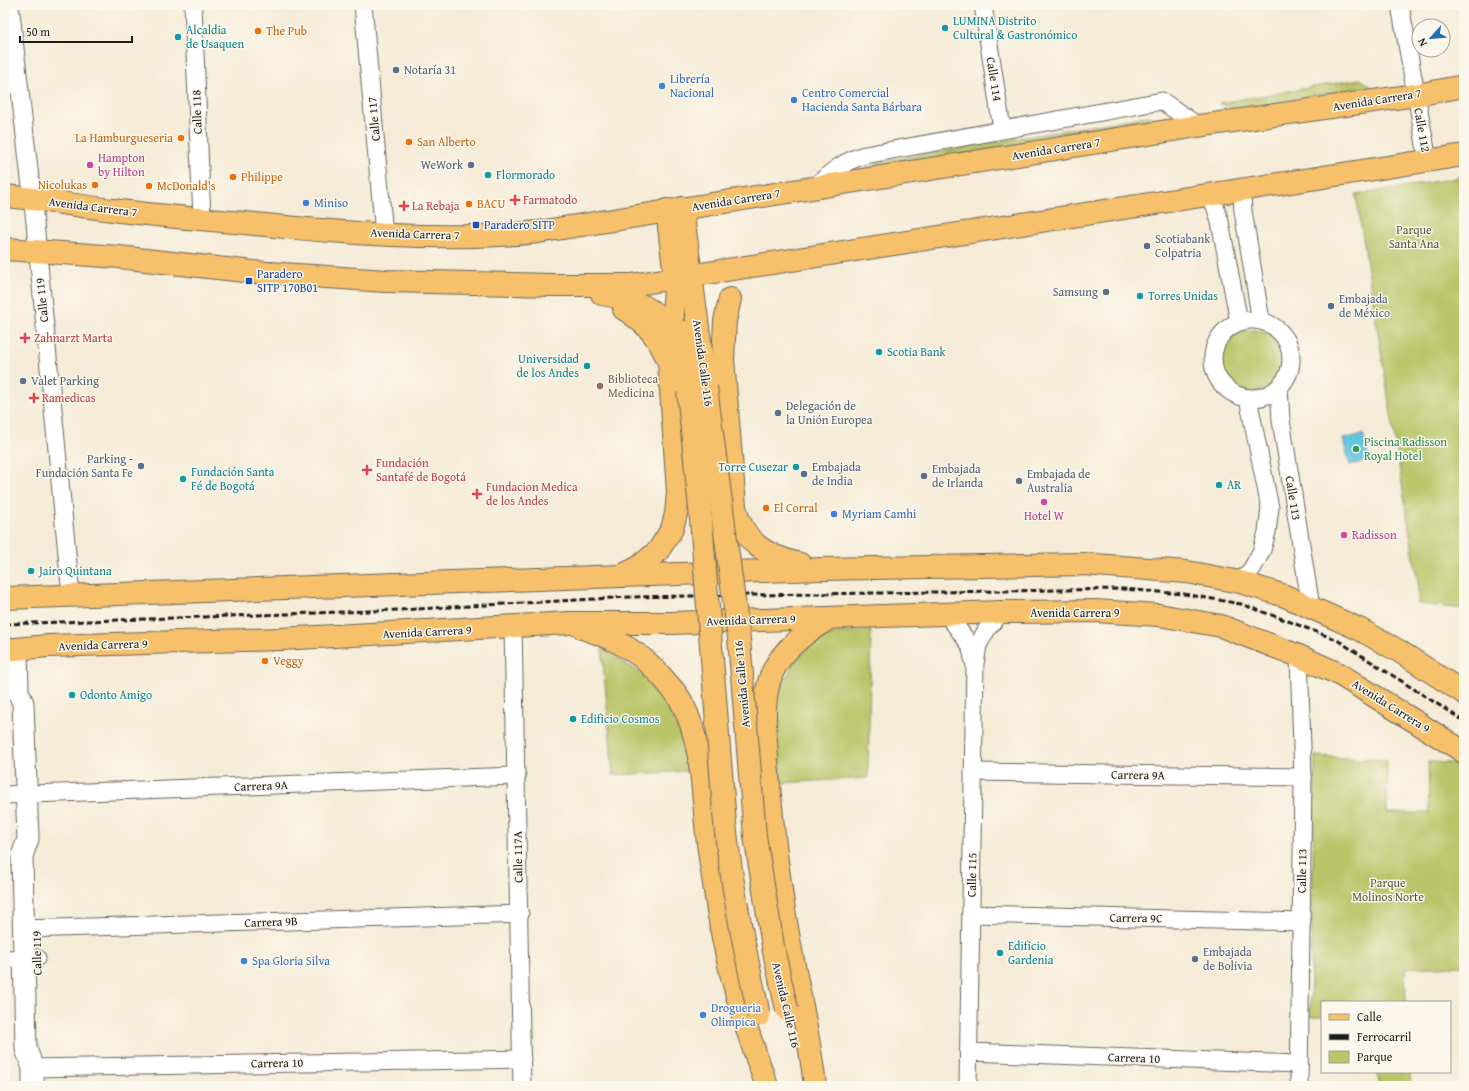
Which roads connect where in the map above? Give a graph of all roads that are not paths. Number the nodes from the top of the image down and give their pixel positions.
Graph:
1 (10, 5) edge
2 (193, 5) edge
3 (363, 5) edge
4 (983, 5) edge
5 (1400, 5) edge
6 (1464, 86) edge
7 (1416, 95) junction
8 (1198, 126) junction
9 (1002, 129) junction
10 (1464, 155) edge
11 (1428, 160) junction
12 (813, 188) junction
13 (1244, 189) junction
14 (1209, 194) junction
15 (5, 196) edge
16 (32, 198) junction
17 (675, 209) junction
18 (202, 219) junction
19 (384, 234) junction
20 (5, 249) edge
21 (37, 251) junction
22 (760, 265) junction
23 (683, 277) junction
24 (553, 285) junction
25 (730, 298) junction
26 (1261, 321) junction
27 (1239, 322) junction
28 (672, 330) junction
29 (685, 354) junction
30 (1279, 388) junction
31 (697, 389) junction
32 (1248, 398) junction
33 (821, 569) junction
34 (620, 576) junction
35 (1240, 582) junction
36 (71, 595) junction
37 (5, 598) edge
38 (1311, 607) junction
39 (1002, 612) junction
40 (947, 614) junction
41 (831, 618) junction
42 (569, 624) junction
43 (513, 627) junction
44 (17, 649) edge
45 (1299, 656) junction
46 (975, 664) junction
47 (1464, 693) edge
48 (1464, 752) edge
49 (973, 772) junction
50 (516, 776) junction
51 (1303, 778) junction
52 (27, 794) junction
53 (5, 795) edge
54 (520, 914) junction
55 (971, 914) junction
56 (1302, 922) junction
57 (30, 929) junction
58 (22, 959) edge
59 (969, 1052) junction
60 (522, 1059) junction
61 (1299, 1064) junction
62 (33, 1077) edge
63 (522, 1086) edge
64 (768, 1086) edge
65 (776, 1086) edge
66 (806, 1086) edge
67 (815, 1086) edge
68 (968, 1086) edge
69 (1298, 1086) edge

1 - 16 street, Calle 119
2 - 18 street, Calle 118
3 - 19 street, Calle 117
4 - 9 street, Calle 114
5 - 7 street, Calle 112
6 - 7 main road, Avenida Carrera 7
7 - 8 main road, Avenida Carrera 7
7 - 11 street, Calle 112
8 - 9 street
8 - 12 main road, Avenida Carrera 7
9 - 12 street
10 - 11 main road
11 - 13 main road
12 - 17 main road, Avenida Carrera 7
13 - 14 main road
13 - 26 street
14 - 22 main road
14 - 27 street
15 - 16 main road, Avenida Carrera 7
16 - 18 main road, Avenida Carrera 7
16 - 21 street, Calle 119
17 - 19 main road, Avenida Carrera 7
17 - 23 main road, Avenida Calle 116
18 - 19 main road, Avenida Carrera 7
20 - 21 main road
21 - 24 main road
21 - 36 street, Calle 119
22 - 23 main road
22 - 25 main road
23 - 24 main road
23 - 28 main road
23 - 29 main road, Avenida Calle 116
24 - 28 main road
24 - 29 main road
25 - 29 main road
25 - 33 main road
26 - 27 street
26 - 30 street
27 - 32 street
28 - 29 main road
29 - 31 main road, Avenida Calle 116
29 - 34 main road
30 - 32 street
30 - 38 street, Calle 113
31 - 65 main road, Avenida Calle 116, bridge
31 - 66 main road, Avenida Calle 116, bridge
32 - 35 street, Calle 113
33 - 34 main road
33 - 35 main road
34 - 36 main road
35 - 38 main road
36 - 37 main road
38 - 47 main road
39 - 40 main road, Avenida Carrera 9
39 - 45 main road, Avenida Carrera 9
39 - 46 street, Calle 115
40 - 41 main road, Avenida Carrera 9
40 - 46 street, Calle 115
41 - 42 main road, Avenida Carrera 9
41 - 67 main road
42 - 43 main road, Avenida Carrera 9
42 - 64 main road
43 - 44 main road, Avenida Carrera 9
43 - 50 street, Calle 117A
44 - 52 street, Calle 119
45 - 48 main road, Avenida Carrera 9
45 - 51 street, Calle 113
46 - 49 street, Calle 115
49 - 51 street, Carrera 9A
49 - 55 street, Calle 115
50 - 52 street, Carrera 9A
50 - 54 street, Calle 117A
51 - 56 street, Calle 113
52 - 53 street, Carrera 9A
52 - 57 street, Calle 119
54 - 57 street, Carrera 9B
54 - 60 street, Calle 117A
55 - 56 street, Carrera 9C
55 - 59 street, Calle 115
56 - 61 street, Calle 113
57 - 58 street, Calle 119
58 - 62 street, Calle 119
59 - 61 street, Carrera 10
59 - 68 street, Calle 115
60 - 62 street, Carrera 10
60 - 63 street, Calle 117A
61 - 69 street, Calle 113

